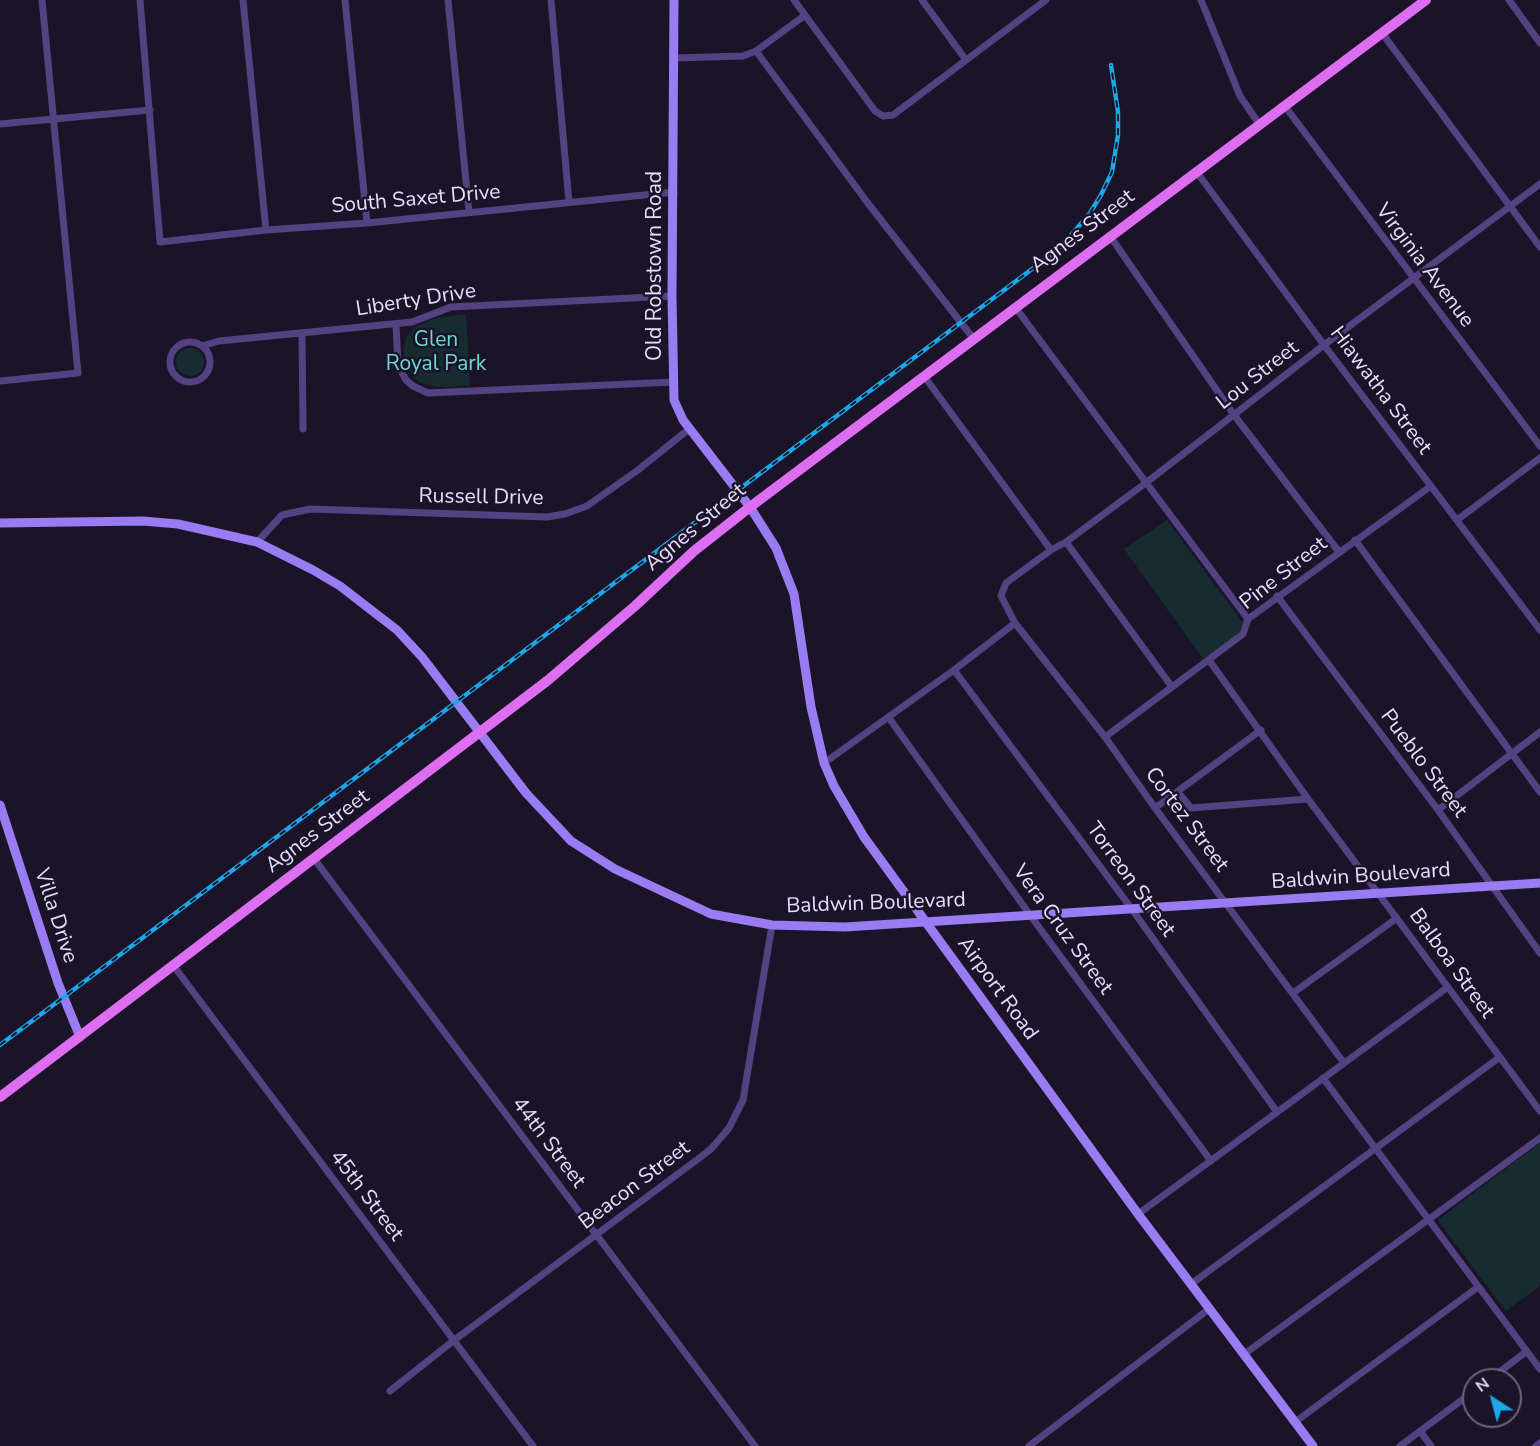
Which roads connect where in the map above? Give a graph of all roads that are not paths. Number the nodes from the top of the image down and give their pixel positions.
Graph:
1 (42, 0) edge
2 (140, 0) edge
3 (243, 0) edge
4 (345, 0) edge
5 (448, 0) edge
6 (551, 0) edge
7 (674, 0) edge
8 (794, 0) edge
9 (922, 0) edge
10 (1046, 0) edge
11 (1201, 0) edge
12 (1426, 0) edge
13 (1509, 0) edge
14 (804, 16) junction
15 (1382, 33) junction
16 (1540, 43) edge
17 (756, 51) junction
18 (674, 58) junction
19 (966, 60) junction
20 (1284, 105) junction
21 (150, 110) junction
22 (53, 119) junction
23 (0, 124) edge
24 (1259, 124) junction
25 (1196, 171) junction
26 (1540, 184) edge
27 (674, 192) junction
28 (569, 202) junction
29 (1509, 207) junction
30 (469, 212) junction
31 (367, 223) junction
32 (266, 230) junction
33 (1110, 236) junction
34 (1540, 247) edge
35 (1414, 280) junction
36 (672, 296) junction
37 (1015, 307) junction
38 (396, 324) junction
39 (302, 333) junction
40 (973, 338) junction
41 (1324, 345) junction
42 (202, 346) junction
43 (924, 376) junction
44 (0, 381) edge
45 (674, 382) junction
46 (1234, 415) junction
47 (303, 429) dead end
48 (689, 429) junction
49 (1540, 446) edge
50 (1540, 458) edge
51 (1147, 482) junction
52 (1431, 486) junction
53 (750, 507) junction
54 (1457, 520) junction
55 (0, 523) edge
56 (1355, 540) junction
57 (257, 542) junction
58 (1066, 542) junction
59 (1050, 550) junction
60 (1339, 552) junction
61 (1001, 596) joint
62 (1277, 596) junction
63 (1248, 619) junction
64 (1015, 623) junction
65 (1540, 630) edge
66 (1209, 660) junction
67 (954, 670) junction
68 (1172, 687) junction
69 (889, 718) junction
70 (1261, 730) junction
71 (1540, 732) edge
72 (479, 733) junction
73 (1105, 737) junction
74 (1512, 752) junction
75 (824, 763) junction
76 (1178, 792) junction
77 (1540, 792) edge
78 (1308, 799) junction
79 (0, 805) edge
80 (1155, 808) junction
81 (1438, 810) junction
82 (315, 860) junction
83 (1540, 883) edge
84 (1491, 887) junction
85 (1380, 894) junction
86 (1227, 903) junction
87 (1131, 909) junction
88 (1030, 915) junction
89 (1397, 918) junction
90 (926, 921) junction
91 (772, 925) junction
92 (1540, 953) edge
93 (173, 965) junction
94 (1448, 987) junction
95 (1293, 993) junction
96 (80, 1037) junction
97 (1500, 1057) junction
98 (1344, 1063) junction
99 (1323, 1078) junction
100 (0, 1097) edge
101 (1276, 1112) junction
102 (1540, 1112) edge
103 (1540, 1138) edge
104 (1376, 1149) junction
105 (1211, 1161) junction
106 (1138, 1214) junction
107 (1428, 1220) junction
108 (597, 1236) junction
109 (1191, 1284) junction
110 (1478, 1287) junction
111 (1209, 1309) junction
112 (453, 1341) junction
113 (1527, 1352) junction
114 (1243, 1355) junction
115 (1505, 1368) edge
116 (1540, 1369) edge
117 (390, 1391) dead end
118 (1462, 1400) edge
119 (1295, 1422) junction
120 (1420, 1431) junction
121 (1540, 1443) edge
122 (533, 1446) edge
123 (755, 1446) edge
124 (1029, 1446) edge
125 (1313, 1446) edge
126 (1400, 1446) edge
127 (1431, 1446) edge
128 (1536, 1446) edge

1 - 22 street
2 - 21 street
3 - 32 street
4 - 31 street
5 - 30 street
6 - 28 street
7 - 18 street, Old Robstown Road
8 - 14 street
9 - 19 street
10 - 19 street
11 - 24 street
12 - 15 main road, Agnes Street
13 - 16 street
14 - 17 street
14 - 19 street
15 - 20 main road, Agnes Street
15 - 29 street
17 - 18 street
17 - 40 street
18 - 27 street, Old Robstown Road
20 - 24 main road, Agnes Street
20 - 35 street, Virginia Avenue
21 - 22 street
21 - 32 street, South Saxet Drive
22 - 23 street
22 - 44 street
24 - 25 main road, Agnes Street
25 - 33 main road, Agnes Street
25 - 41 street, Hiawatha Street
26 - 29 street, Lou Street
27 - 28 street, South Saxet Drive
27 - 36 street, Old Robstown Road
28 - 30 street, South Saxet Drive
29 - 34 street
29 - 35 street, Lou Street
30 - 31 street, South Saxet Drive
31 - 32 street, South Saxet Drive
33 - 37 main road, Agnes Street
33 - 46 street
35 - 41 street, Lou Street
35 - 49 street, Virginia Avenue
36 - 38 street, Liberty Drive
36 - 45 street, Old Robstown Road
37 - 40 main road, Agnes Street
37 - 51 street
38 - 39 street, Liberty Drive
38 - 45 street
39 - 42 street, Liberty Drive
39 - 47 street
40 - 43 main road, Agnes Street
41 - 46 street, Lou Street
41 - 52 street, Hiawatha Street
42 - 42 street
43 - 53 main road, Agnes Street
43 - 59 street
45 - 48 street, Old Robstown Road
46 - 51 street, Lou Street
46 - 60 street
48 - 53 street, Old Robstown Road
48 - 57 street, Russell Drive
50 - 54 street
51 - 58 street, Lou Street
51 - 63 street
52 - 54 street, Hiawatha Street
52 - 56 street, Pine Street
53 - 72 main road, Agnes Street
53 - 75 street, Airport Road
54 - 65 street, Hiawatha Street
55 - 57 street, Baldwin Boulevard
56 - 60 street, Pine Street
56 - 74 street
57 - 72 street, Baldwin Boulevard
58 - 59 street, Lou Street
58 - 68 street
59 - 61 street, Lou Street
60 - 62 street, Pine Street
61 - 64 street, Cortez Street
62 - 63 street, Pine Street
62 - 81 street, Pueblo Street
63 - 66 street, Pine Street
64 - 67 street
64 - 73 street, Cortez Street
66 - 68 street, Pine Street
66 - 70 street, Balboa Street
67 - 69 street
67 - 87 street, Torreon Street
68 - 73 street, Pine Street
69 - 75 street
69 - 88 street, Vera Cruz Street
70 - 76 street
70 - 78 street, Balboa Street
71 - 74 street
72 - 82 main road, Agnes Street
72 - 91 street, Baldwin Boulevard
73 - 80 street, Cortez Street
74 - 77 street
74 - 81 street
75 - 90 street, Airport Road
76 - 78 street
76 - 80 street
78 - 85 street, Balboa Street
79 - 96 street, Villa Drive
80 - 86 street, Cortez Street
81 - 84 street, Pueblo Street
82 - 93 main road, Agnes Street
82 - 108 street, 44th Street
83 - 84 street, Baldwin Boulevard
84 - 85 street, Baldwin Boulevard
84 - 92 street, Pueblo Street
85 - 86 street, Baldwin Boulevard
85 - 89 street, Balboa Street
86 - 87 street, Baldwin Boulevard
86 - 95 street, Cortez Street
87 - 88 street, Baldwin Boulevard
87 - 101 street, Torreon Street
88 - 90 street, Baldwin Boulevard
88 - 105 street, Vera Cruz Street
89 - 94 street, Balboa Street
89 - 95 street
90 - 91 street, Baldwin Boulevard
90 - 106 street, Airport Road
91 - 108 street, Beacon Street
93 - 96 main road, Agnes Street
93 - 112 street, 45th Street
94 - 97 street, Balboa Street
94 - 98 street
95 - 98 street, Cortez Street
96 - 100 main road, Agnes Street
97 - 102 street, Balboa Street
97 - 104 street
98 - 99 street
99 - 101 street
99 - 104 street
101 - 105 street
103 - 107 street
104 - 107 street
104 - 109 street
105 - 106 street
106 - 109 street, Airport Road
107 - 110 street
107 - 114 street
108 - 112 street, Beacon Street
108 - 123 street, 44th Street
109 - 111 street, Airport Road
110 - 113 street
110 - 119 street
111 - 114 street, Airport Road
111 - 124 street
112 - 117 street, Beacon Street
112 - 122 street, 45th Street
113 - 115 street
113 - 116 street
114 - 119 street, Airport Road
118 - 120 street
119 - 125 street, Airport Road
120 - 126 street
120 - 127 street
121 - 128 street

